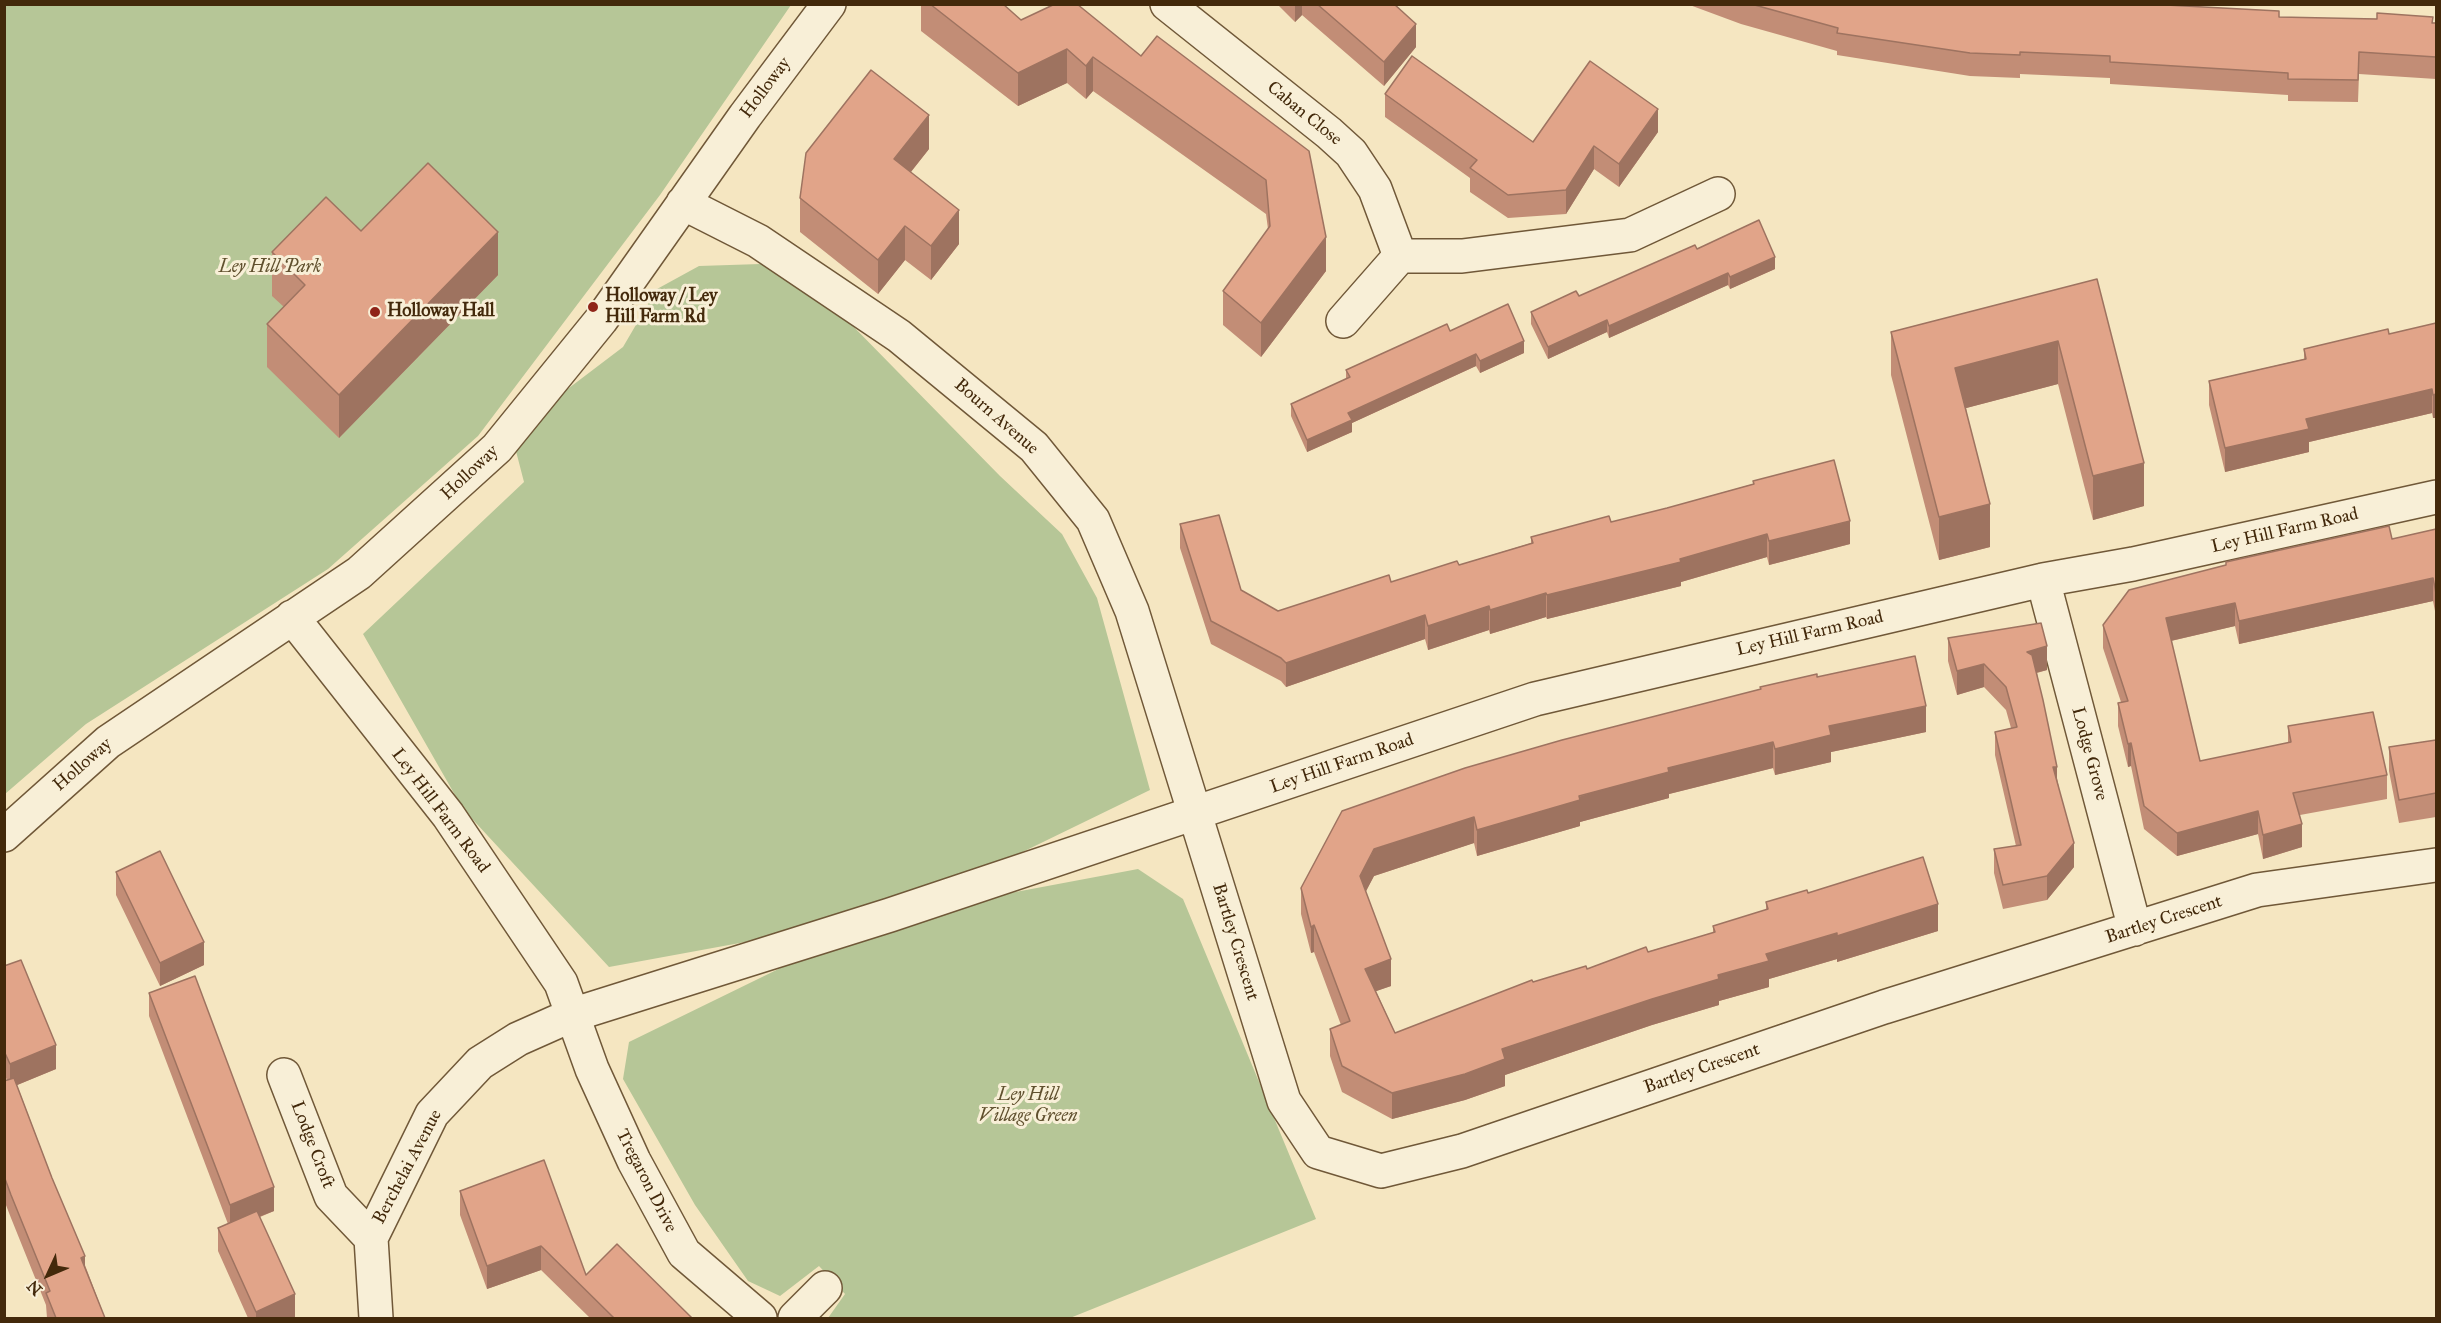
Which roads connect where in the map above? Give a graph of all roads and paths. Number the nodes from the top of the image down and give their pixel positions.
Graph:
1 (829, 4) edge
2 (1167, 4) edge
3 (1718, 194) dead end
4 (683, 203) junction
5 (1400, 256) junction
6 (1343, 321) dead end
7 (2436, 497) edge
8 (2043, 580) junction
9 (292, 617) junction
10 (1195, 814) junction
11 (4, 835) edge
12 (2436, 865) edge
13 (2136, 929) junction
14 (572, 1015) junction
15 (284, 1075) dead end
16 (371, 1238) junction
17 (825, 1288) dead end
18 (376, 1318) edge
19 (760, 1318) edge
20 (795, 1318) edge

1 - 4 street, Holloway
2 - 5 street, Caban Close
3 - 5 street
4 - 9 street, Holloway
4 - 10 street, Bourn Avenue
5 - 6 street
7 - 8 street, Ley Hill Farm Road
8 - 10 street, Ley Hill Farm Road
8 - 13 street, Lodge Grove
9 - 11 street, Holloway
9 - 14 street, Ley Hill Farm Road
10 - 13 street, Bartley Crescent
10 - 14 street, Ley Hill Farm Road
12 - 13 street, Bartley Crescent
14 - 16 street, Berchelai Avenue
14 - 19 street, Tregaron Drive
15 - 16 street, Lodge Croft
16 - 18 street, Berchelai Avenue
17 - 20 street

